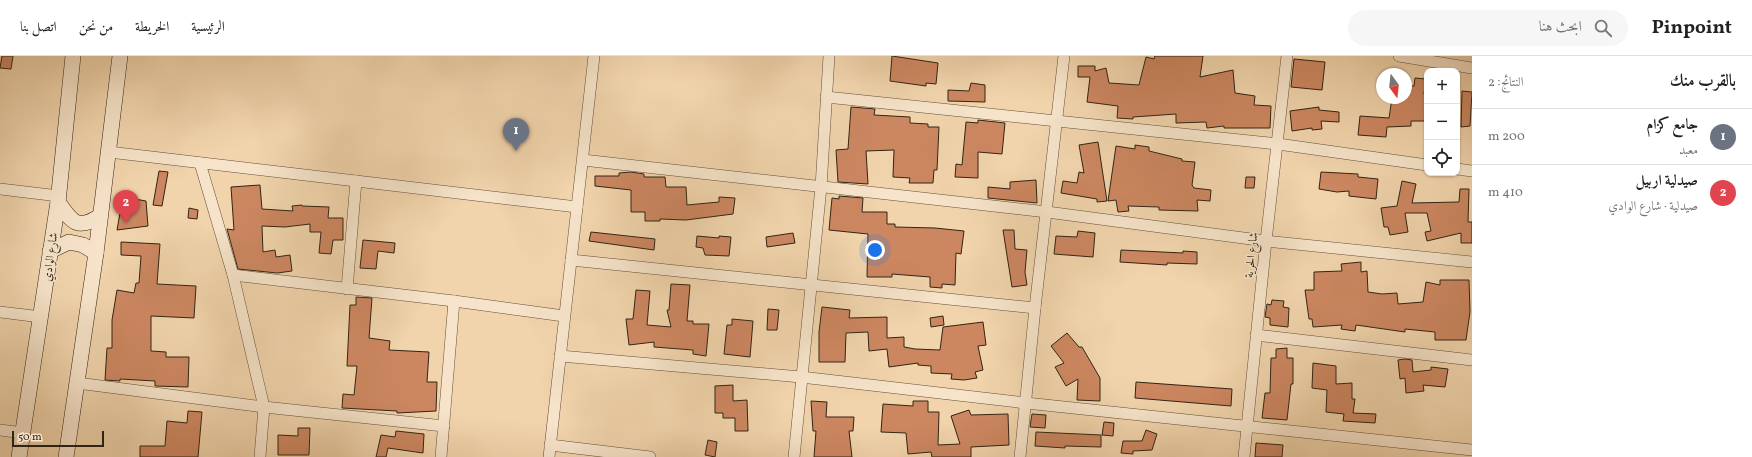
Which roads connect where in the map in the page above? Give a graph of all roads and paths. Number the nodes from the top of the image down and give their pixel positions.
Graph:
1 (73, 56) edge
2 (120, 56) edge
3 (594, 56) edge
4 (829, 56) edge
5 (1064, 56) edge
6 (1287, 56) edge
7 (1399, 56) edge
8 (1472, 68) edge
9 (826, 96) junction
10 (1056, 120) junction
11 (1278, 144) junction
12 (109, 152) junction
13 (583, 160) junction
14 (200, 163) junction
15 (1424, 165) edge
16 (1460, 169) edge
17 (1472, 171) edge
18 (356, 181) junction
19 (821, 187) junction
20 (0, 189) edge
21 (58, 199) junction
22 (577, 207) junction
23 (1047, 212) junction
24 (100, 216) junction
25 (1266, 241) junction
26 (50, 251) junction
27 (96, 253) junction
28 (571, 260) junction
29 (1472, 262) edge
30 (233, 275) junction
31 (811, 286) junction
32 (347, 289) junction
33 (454, 301) junction
34 (1035, 308) junction
35 (0, 312) edge
36 (564, 316) junction
37 (41, 317) junction
38 (1256, 335) junction
39 (560, 356) junction
40 (1472, 360) edge
41 (801, 377) junction
42 (77, 384) junction
43 (1026, 403) junction
44 (264, 407) junction
45 (444, 426) junction
46 (1247, 427) junction
47 (0, 430) edge
48 (23, 433) junction
49 (550, 445) junction
50 (1472, 450) edge
51 (20, 457) edge
52 (66, 457) edge
53 (260, 457) edge
54 (440, 457) edge
55 (549, 457) edge
56 (650, 457) edge
57 (794, 457) edge
58 (1020, 457) edge
59 (1244, 457) edge

1 - 21 main road, شارع الوادي
2 - 12 main road
3 - 13 street
4 - 9 street
5 - 10 street
6 - 11 street, شارع الحرية
7 - 8 street
9 - 10 street
9 - 19 street
10 - 11 street
10 - 23 street
11 - 15 street
11 - 25 street, شارع الحرية
12 - 14 street
12 - 24 main road
13 - 19 street
13 - 22 street
14 - 18 street
14 - 30 street
16 - 17 street
18 - 22 street
18 - 32 street
19 - 23 street
19 - 31 street
20 - 21 street
21 - 24 main road
21 - 26 main road, شارع الوادي
22 - 28 street
23 - 25 street
23 - 34 street
24 - 27 main road
25 - 29 street
25 - 38 street, شارع الحرية
26 - 27 main road
26 - 37 main road, شارع الوادي
27 - 42 main road
28 - 31 street
28 - 36 street
30 - 32 street
30 - 44 street
31 - 34 street
31 - 41 street
32 - 33 street
33 - 36 street
33 - 45 street
34 - 43 street
35 - 37 street
36 - 39 street
37 - 48 main road, شارع الوادي
38 - 40 street
38 - 46 street, شارع الحرية
39 - 41 street
39 - 49 street
41 - 43 street
41 - 57 street
42 - 44 street
42 - 52 main road
43 - 46 street
43 - 58 street
44 - 45 street
44 - 53 street
45 - 54 street
46 - 50 street
46 - 59 street, شارع الحرية
47 - 48 street
48 - 51 main road, شارع الوادي
49 - 55 street
49 - 56 street

